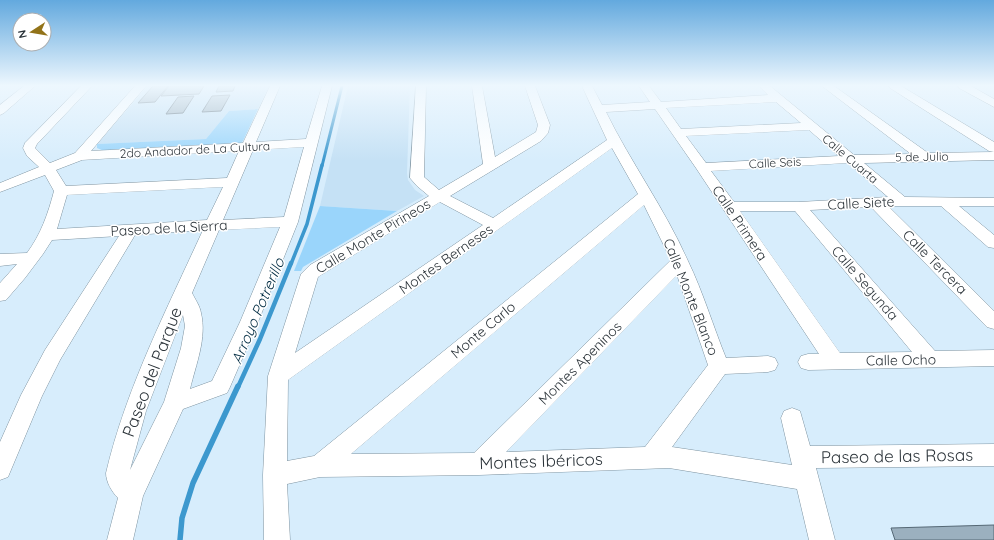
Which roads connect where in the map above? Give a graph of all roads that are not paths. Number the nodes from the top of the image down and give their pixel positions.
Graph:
1 (62, 111) edge
2 (119, 111) edge
3 (264, 111) edge
4 (319, 111) edge
5 (420, 111) edge
6 (481, 111) edge
7 (539, 111) edge
8 (600, 111) edge
9 (661, 111) edge
10 (794, 111) edge
11 (861, 111) edge
12 (935, 111) edge
13 (811, 126) junction
14 (677, 133) junction
15 (614, 141) junction
16 (310, 144) junction
17 (248, 147) junction
18 (994, 148) edge
19 (80, 156) junction
20 (994, 156) edge
21 (924, 157) junction
22 (849, 159) junction
23 (490, 164) junction
24 (702, 167) junction
25 (49, 169) junction
26 (231, 182) junction
27 (0, 188) edge
28 (61, 190) junction
29 (646, 195) junction
30 (441, 196) junction
31 (901, 201) junction
32 (944, 202) junction
33 (994, 202) edge
34 (876, 203) junction
35 (799, 206) junction
36 (729, 207) junction
37 (290, 222) junction
38 (212, 225) junction
39 (495, 225) junction
40 (130, 230) junction
41 (47, 235) junction
42 (994, 243) edge
43 (31, 258) junction
44 (0, 260) edge
45 (680, 261) junction
46 (183, 292) junction
47 (0, 295) edge
48 (994, 322) edge
49 (994, 358) edge
50 (931, 360) junction
51 (808, 362) dead end
52 (835, 362) junction
53 (768, 364) dead end
54 (719, 366) junction
55 (278, 376) junction
56 (175, 403) junction
57 (792, 418) dead end
58 (994, 455) edge
59 (651, 457) junction
60 (479, 464) junction
61 (320, 466) junction
62 (804, 468) junction
63 (0, 469) edge
64 (275, 475) junction
65 (131, 495) junction
66 (120, 540) edge
67 (277, 540) edge
68 (822, 540) edge

1 - 25 street
2 - 19 street
3 - 17 street, Paseo del Parque
4 - 16 street
5 - 30 street
6 - 23 street
7 - 23 street, Calle Monte Pirineos
8 - 15 street, Calle Monte Blanco
9 - 14 street, Calle Primera
10 - 13 street, Calle Cuarta
11 - 21 street
12 - 18 street
13 - 14 street
13 - 22 street, Calle Cuarta
14 - 24 street, Calle Primera
15 - 29 street, Calle Monte Blanco
15 - 39 street, Montes Berneses
16 - 17 street, 2do Andador de La Cultura
16 - 37 street
17 - 19 street, 2do Andador de La Cultura
17 - 26 street, Paseo del Parque
19 - 25 street
20 - 21 street, 5 de Julio
21 - 22 street, 5 de Julio
22 - 24 street, Calle Seis
22 - 31 street, Calle Cuarta
23 - 30 street, Calle Monte Pirineos
24 - 36 street, Calle Primera
25 - 27 street
25 - 28 street
26 - 28 street
26 - 38 street, Paseo del Parque
28 - 41 street
29 - 45 street, Calle Monte Blanco
29 - 61 street, Monte Carlo
30 - 39 street
30 - 55 street, Calle Monte Pirineos
31 - 32 street, Calle Siete
31 - 34 street, Calle Siete
32 - 33 street, Calle Siete
32 - 42 street
34 - 35 street, Calle Siete
34 - 48 street, Calle Tercera
35 - 36 street, Calle Siete
35 - 50 street, Calle Segunda
36 - 52 street, Calle Primera
37 - 38 street, Paseo de la Sierra
37 - 56 street
38 - 40 street, Paseo de la Sierra
38 - 46 street, Paseo del Parque
39 - 55 street, Montes Berneses
40 - 41 street, Paseo de la Sierra
40 - 63 street
41 - 43 street
43 - 44 street
43 - 47 street
45 - 54 street, Calle Monte Blanco
45 - 60 street, Montes Apeninos
46 - 56 street, Paseo del Parque
46 - 65 street, Paseo del Parque
49 - 50 street, Calle Ocho
50 - 52 street, Calle Ocho
51 - 52 street, Calle Ocho
53 - 54 street
54 - 59 street, Calle Monte Blanco
55 - 64 street, Calle Monte Pirineos
56 - 65 street, Paseo del Parque
57 - 62 street
58 - 62 street, Paseo de las Rosas
59 - 60 street, Montes Ibéricos
59 - 62 street, Montes Ibéricos
60 - 61 street, Montes Ibéricos
61 - 64 street, Montes Ibéricos
62 - 68 street
64 - 67 street, Calle Monte Pirineos
65 - 66 street, Paseo del Parque

